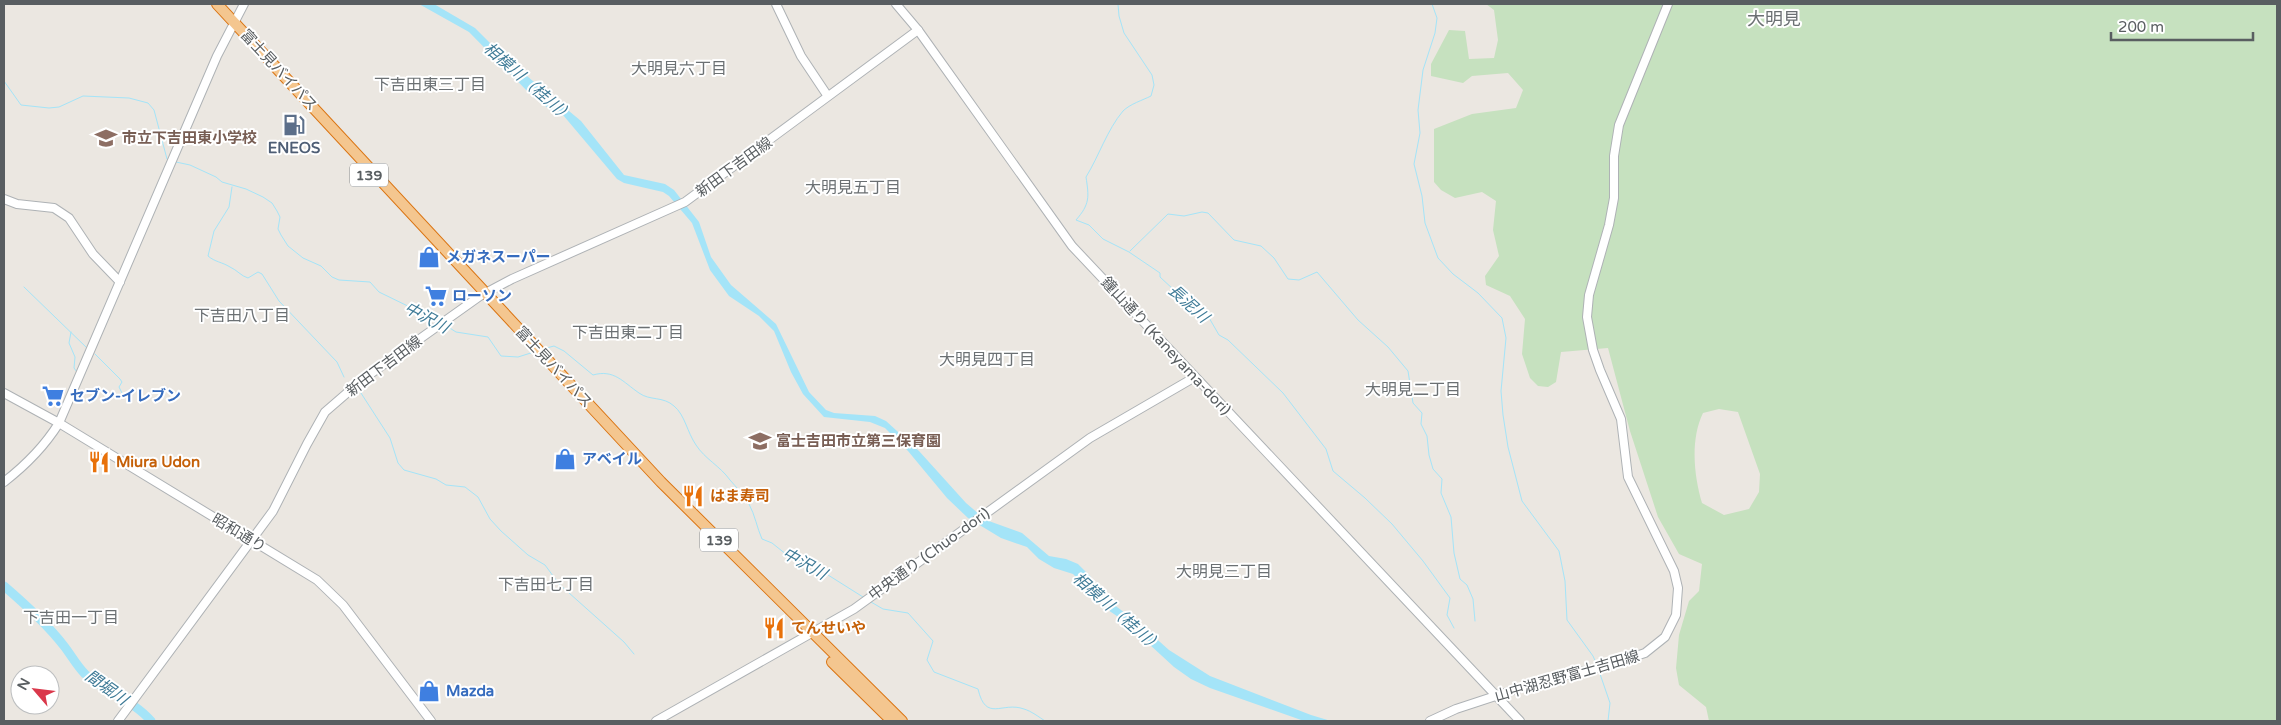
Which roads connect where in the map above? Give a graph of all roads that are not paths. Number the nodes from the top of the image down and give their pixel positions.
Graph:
1 (208, 4) edge
2 (216, 4) edge
3 (244, 4) edge
4 (776, 4) edge
5 (896, 4) edge
6 (1668, 4) edge
7 (233, 26) junction
8 (918, 30) junction
9 (827, 95) junction
10 (4, 199) edge
11 (120, 282) junction
12 (483, 295) junction
13 (1195, 377) junction
14 (4, 393) edge
15 (59, 423) junction
16 (4, 482) edge
17 (253, 541) junction
18 (809, 635) junction
19 (1496, 696) junction
20 (118, 721) edge
21 (431, 721) edge
22 (656, 721) edge
23 (892, 721) edge
24 (902, 721) edge
25 (1430, 721) edge
26 (1520, 721) edge

1 - 7 highway, 富士見バイパス / 139
2 - 7 highway, 富士見バイパス / 139
3 - 7 main road
4 - 9 main road
5 - 8 main road, 鐘山通り (Kaneyama-dori)
6 - 19 main road, 山中湖忍野富士吉田線
7 - 11 main road
7 - 12 highway, 富士見バイパス / 139
8 - 9 main road
8 - 13 main road, 鐘山通り (Kaneyama-dori)
9 - 12 main road, 新田下吉田線
10 - 11 main road
11 - 15 main road
12 - 17 main road, 新田下吉田線
12 - 18 highway, 富士見バイパス / 139
13 - 18 main road, 中央通り (Chuo-dori)
13 - 19 main road, 鐘山通り (Kaneyama-dori)
14 - 15 main road, 昭和通り
15 - 16 main road
15 - 17 main road, 昭和通り
17 - 20 main road, 新田下吉田線
17 - 21 main road, 昭和通り
18 - 22 main road, 中央通り (Chuo-dori)
18 - 23 highway, 富士見バイパス / 139
18 - 24 highway, 富士見バイパス / 139
19 - 25 main road, 山中湖忍野富士吉田線
19 - 26 main road, 鐘山通り (Kaneyama-dori)

